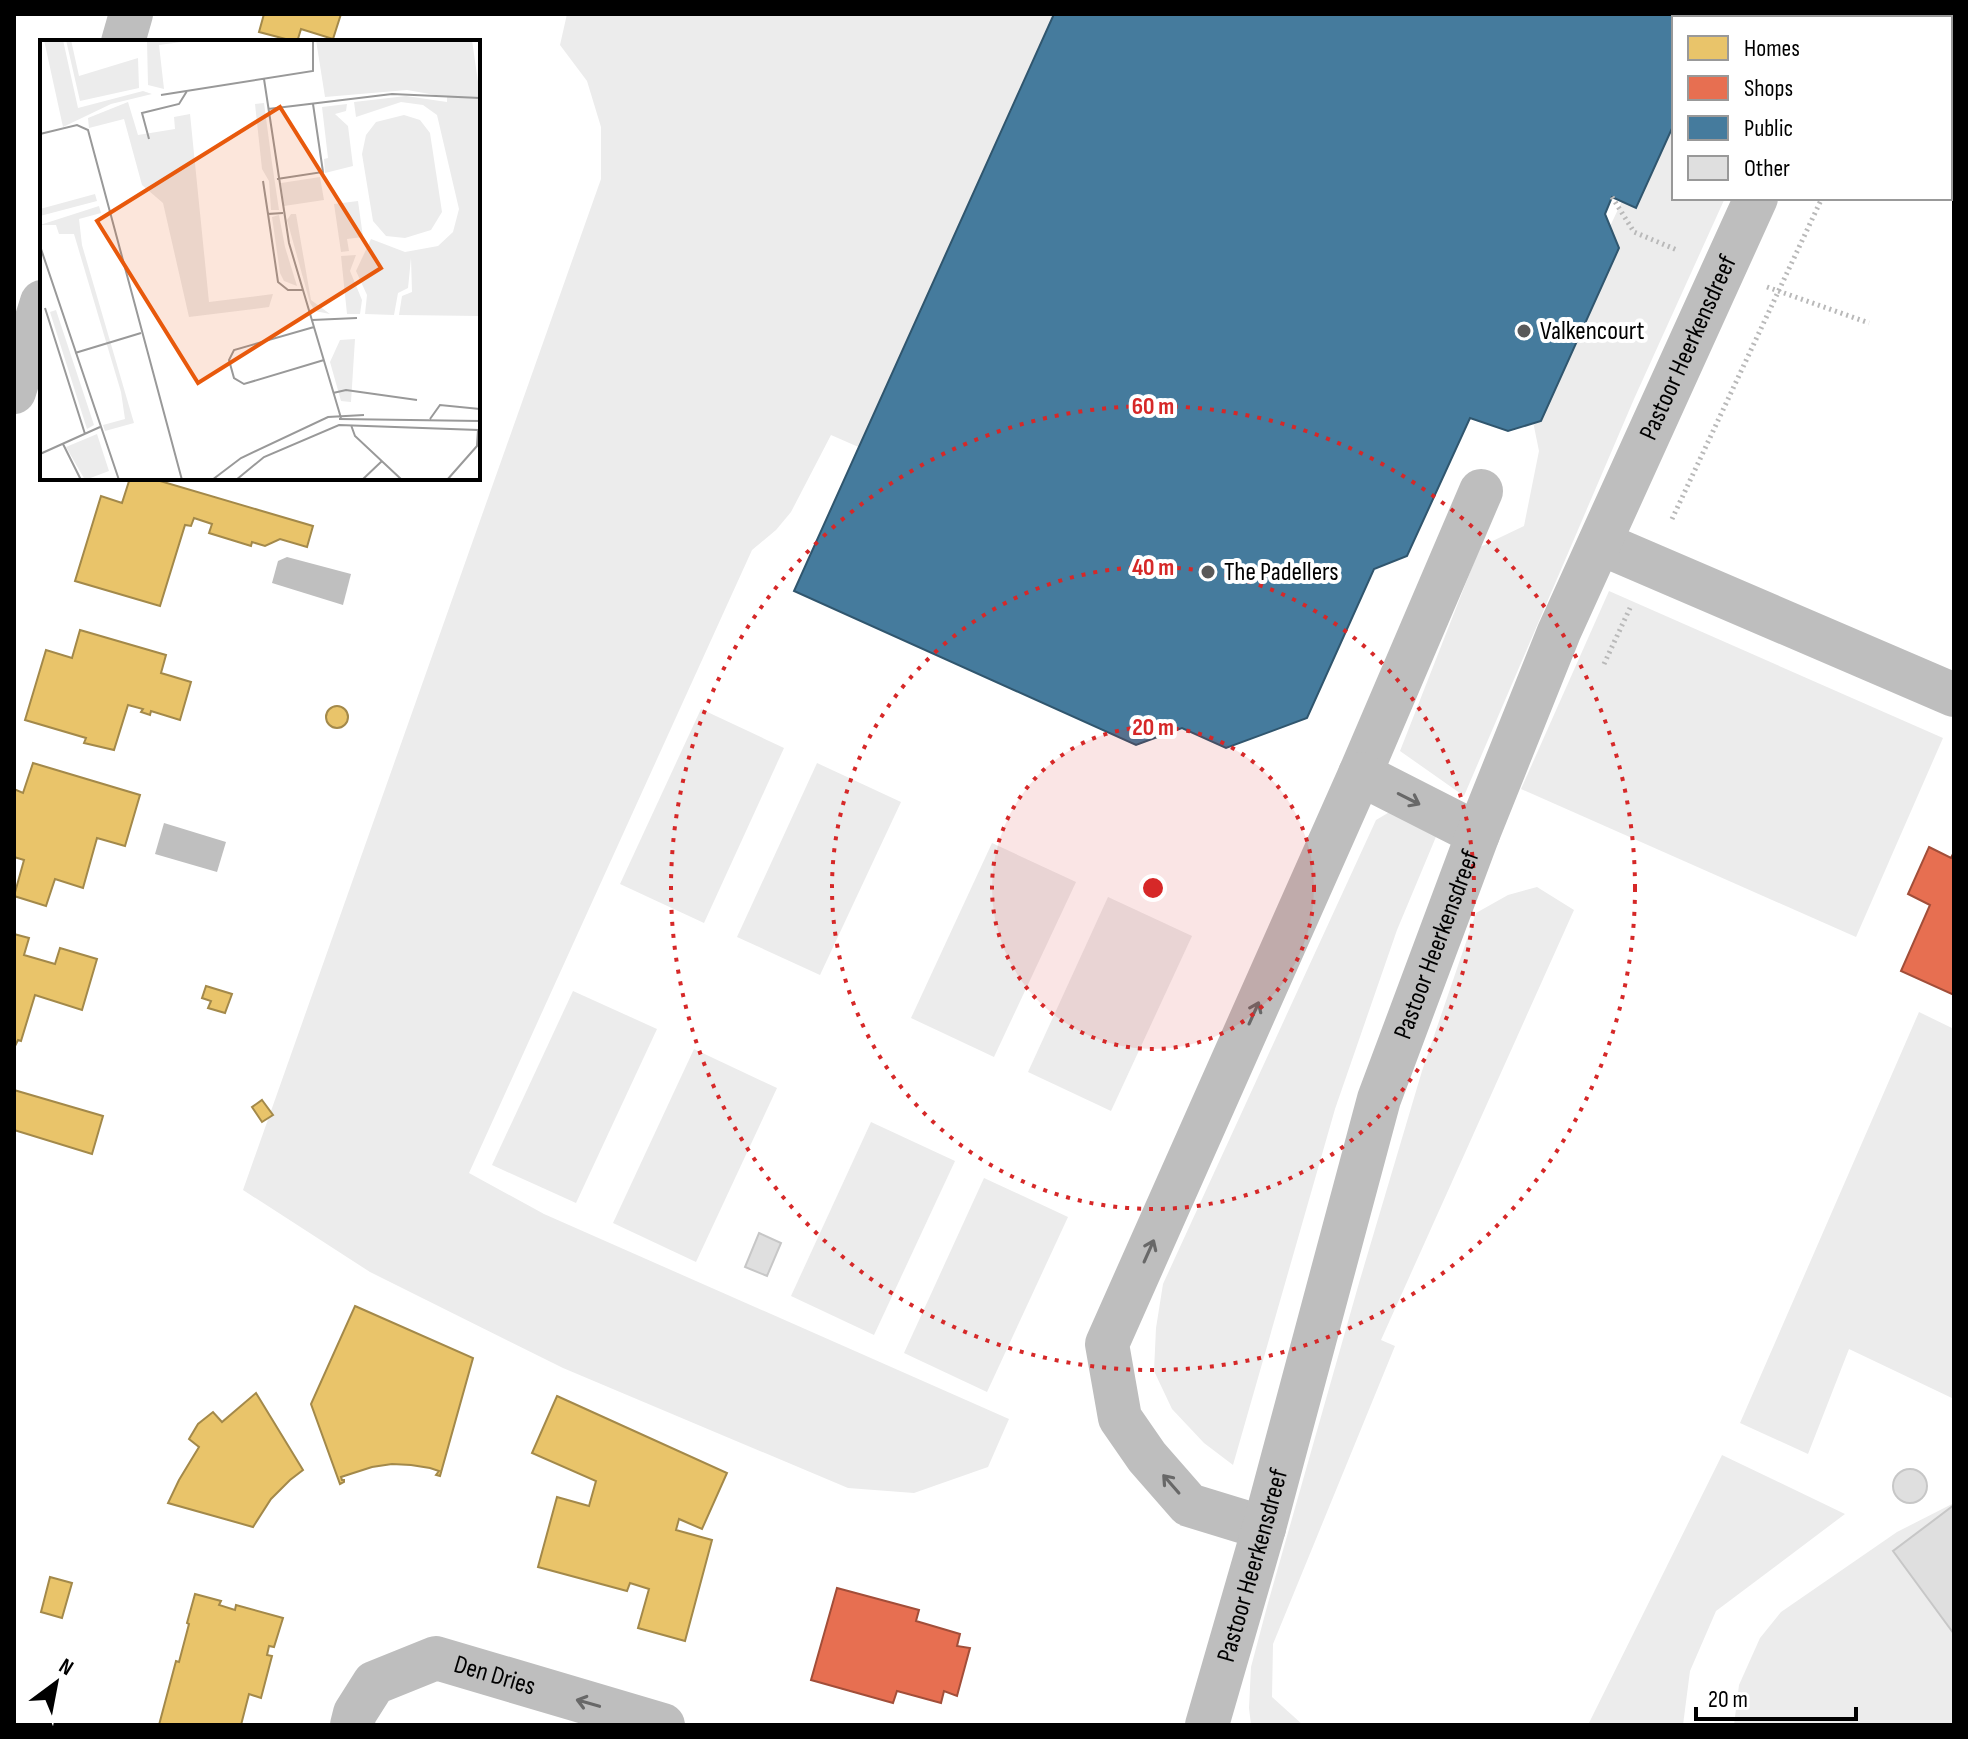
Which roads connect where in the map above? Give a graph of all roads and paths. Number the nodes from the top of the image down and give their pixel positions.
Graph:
1 (131, 14) edge
2 (124, 40) edge
3 (1755, 200) edge
4 (40, 308) edge
5 (14, 392) edge
6 (1481, 491) dead end
7 (1600, 543) junction
8 (1954, 695) edge
9 (1360, 774) junction
10 (1478, 834) junction
11 (1264, 1528) junction
12 (352, 1725) edge
13 (663, 1725) edge
14 (1207, 1725) edge

1 - 2 street
3 - 7 street, Pastoor Heerkensdreef
4 - 5 street
6 - 9 street
7 - 8 street
7 - 10 street, Pastoor Heerkensdreef
9 -> 10 street
11 -> 9 street
10 - 11 street, Pastoor Heerkensdreef
11 - 14 street, Pastoor Heerkensdreef
13 -> 12 street, Den Dries

